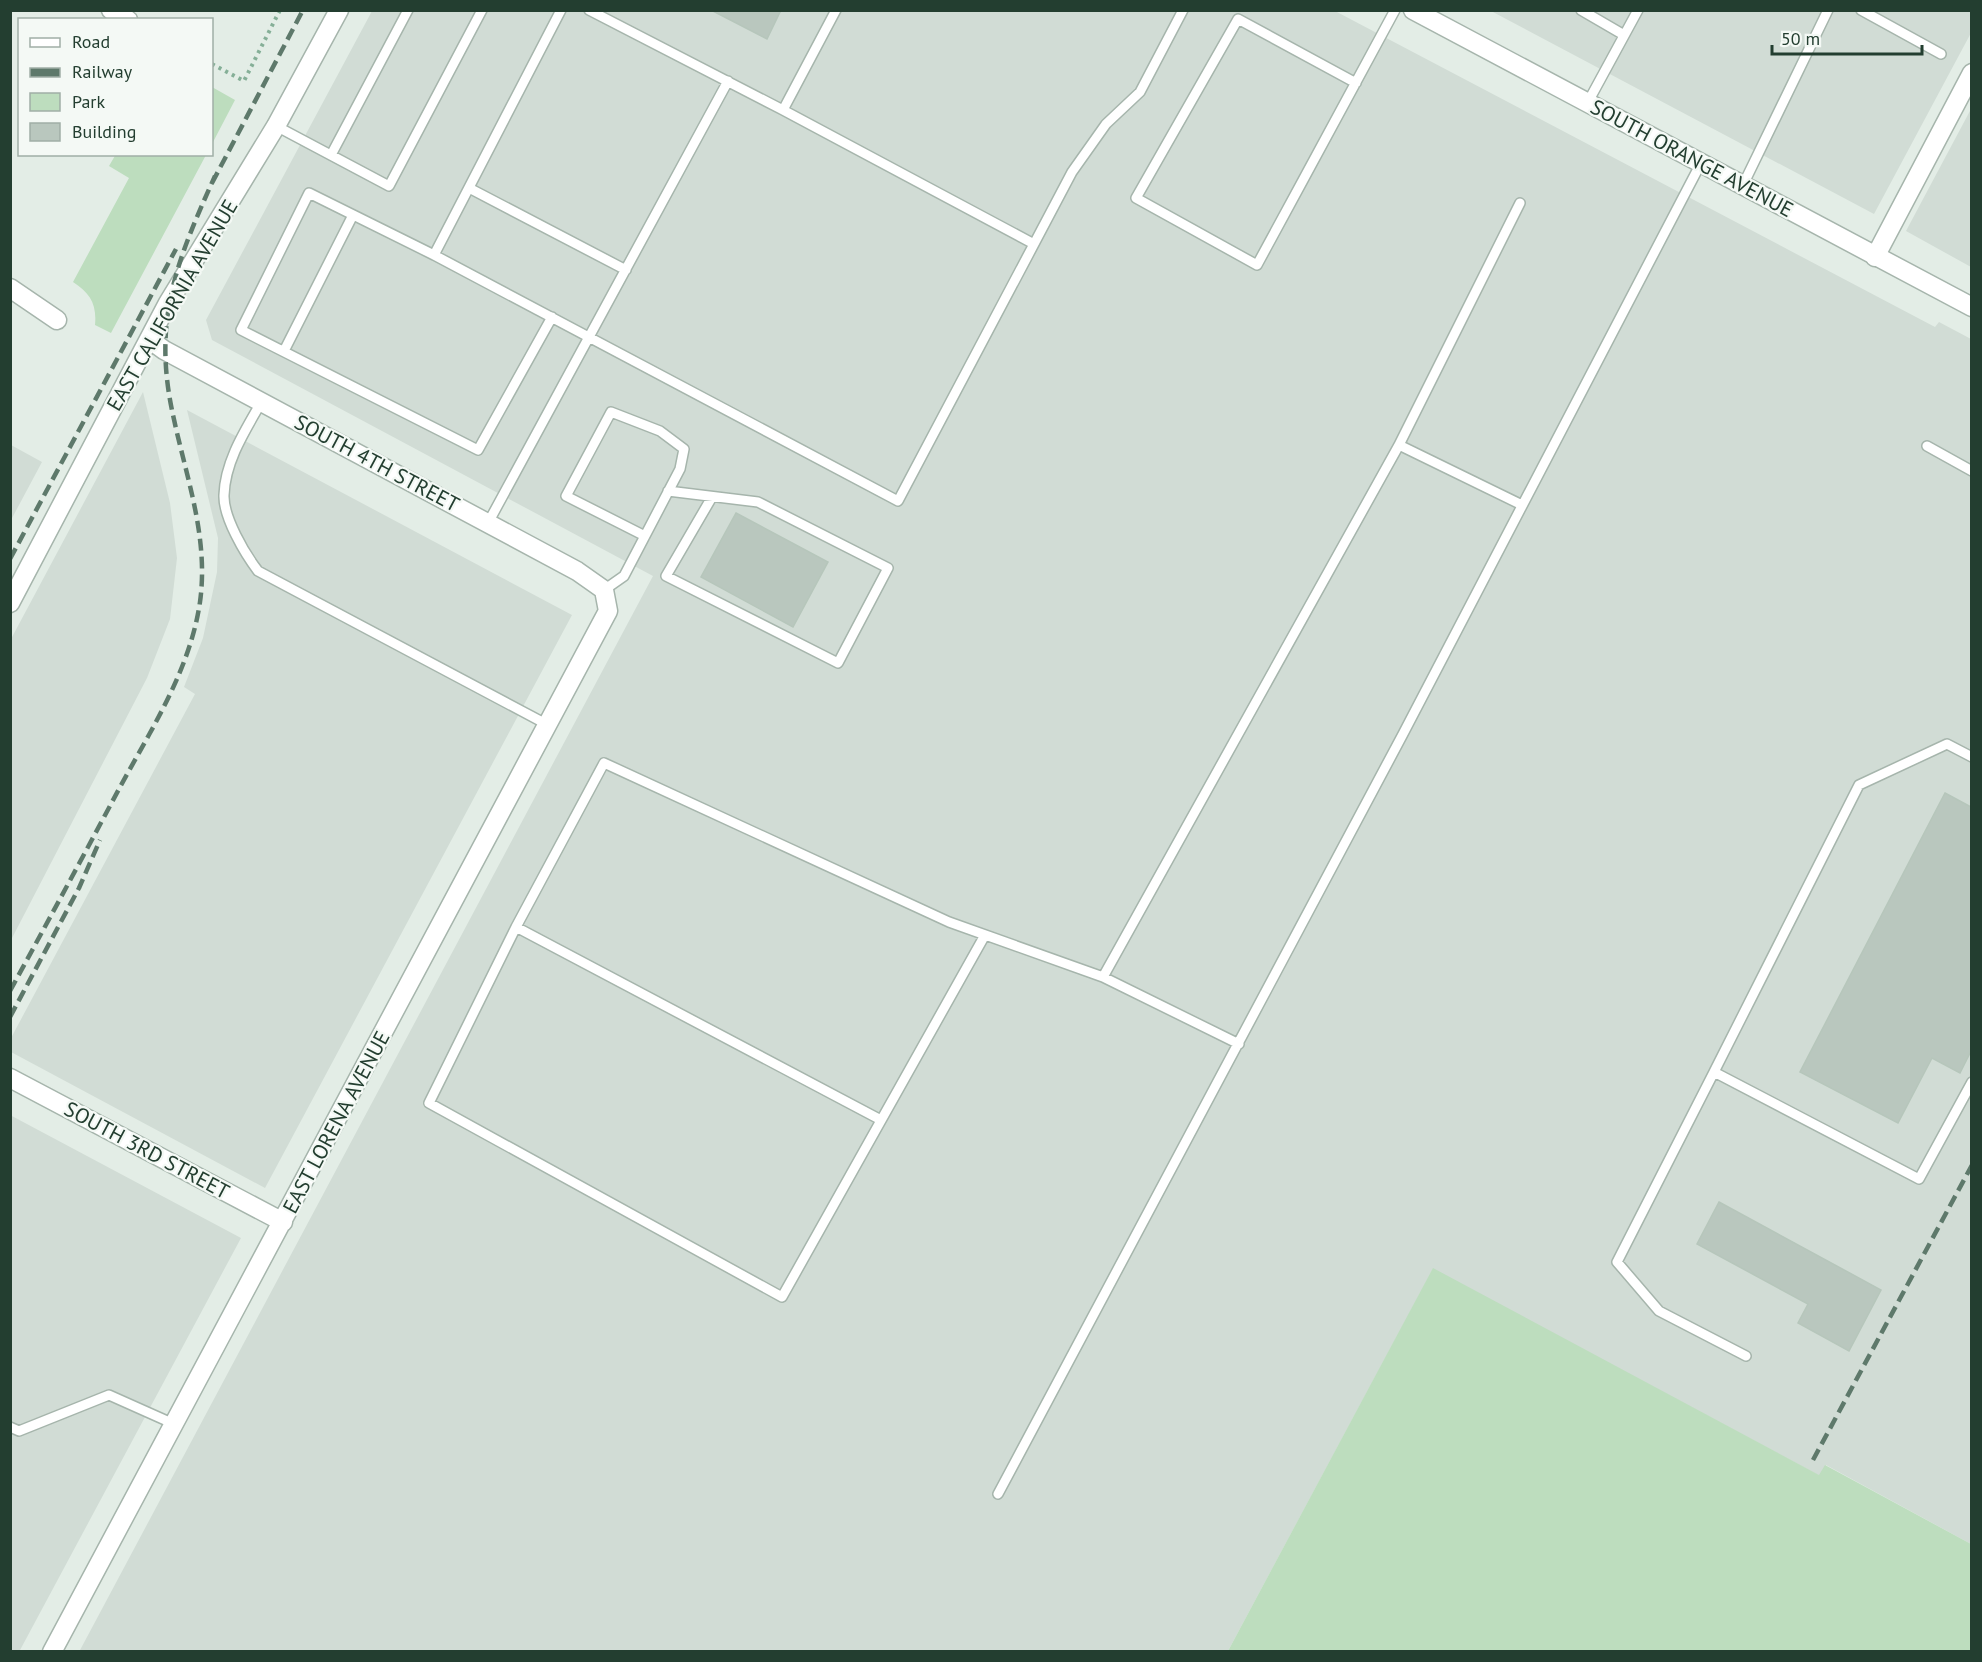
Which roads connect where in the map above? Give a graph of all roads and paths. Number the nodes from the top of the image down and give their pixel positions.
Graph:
1 (280, 10) edge
2 (339, 10) edge
3 (408, 10) edge
4 (482, 10) edge
5 (561, 10) edge
6 (589, 10) edge
7 (836, 10) edge
8 (1184, 10) edge
9 (1395, 10) edge
10 (1413, 10) edge
11 (1581, 10) edge
12 (1638, 10) edge
13 (1828, 10) edge
14 (1861, 10) edge
15 (1624, 35) junction
16 (1941, 54) dead end
17 (213, 65) edge
18 (1971, 73) edge
19 (728, 81) junction
20 (1356, 83) junction
21 (1588, 102) junction
22 (783, 110) junction
23 (276, 126) junction
24 (331, 155) junction
25 (1701, 163) junction
26 (1743, 186) junction
27 (469, 188) junction
28 (1520, 203) dead end
29 (353, 214) junction
30 (1034, 244) junction
31 (434, 255) junction
32 (1875, 257) junction
33 (626, 270) junction
34 (10, 288) edge
35 (1971, 307) edge
36 (552, 317) junction
37 (57, 320) dead end
38 (590, 337) junction
39 (149, 339) junction
40 (284, 351) junction
41 (262, 401) junction
42 (1399, 445) junction
43 (1927, 446) dead end
44 (1971, 471) edge
45 (668, 491) junction
46 (712, 497) junction
47 (1522, 505) junction
48 (488, 523) junction
49 (645, 536) junction
50 (604, 590) junction
51 (10, 603) edge
52 (548, 725) junction
53 (1971, 757) edge
54 (516, 927) junction
55 (985, 935) junction
56 (1103, 977) junction
57 (1239, 1044) junction
58 (1714, 1072) junction
59 (10, 1078) edge
60 (1971, 1082) edge
61 (881, 1120) junction
62 (283, 1222) junction
63 (1746, 1356) dead end
64 (174, 1424) junction
65 (10, 1426) edge
66 (998, 1494) dead end
67 (52, 1652) edge

1 - 17 path
2 - 23 street, EAST CALIFORNIA AVENUE
3 - 24 lane
4 - 24 lane
5 - 27 lane
6 - 19 lane
7 - 22 lane
8 - 30 lane
9 - 20 lane
10 - 21 street, SOUTH ORANGE AVENUE
11 - 15 lane
12 - 15 lane
13 - 26 lane
14 - 16 lane
15 - 21 lane
18 - 32 street
19 - 22 lane
19 - 33 lane
20 - 20 lane
21 - 25 street, SOUTH ORANGE AVENUE
22 - 30 lane
23 - 24 lane
23 - 39 street, EAST CALIFORNIA AVENUE
25 - 26 street, SOUTH ORANGE AVENUE
25 - 47 lane
26 - 32 street, SOUTH ORANGE AVENUE
27 - 31 lane
27 - 33 lane
28 - 42 lane
29 - 31 lane
29 - 40 lane
29 - 40 lane
30 - 38 lane
31 - 36 lane
32 - 35 street, SOUTH ORANGE AVENUE
33 - 38 lane
34 - 37 street
36 - 38 lane
36 - 40 lane
38 - 48 lane
39 - 41 street, SOUTH 4TH STREET
39 - 51 street, EAST CALIFORNIA AVENUE
41 - 48 street, SOUTH 4TH STREET
41 - 52 lane
42 - 47 lane
42 - 56 lane
43 - 44 lane
45 - 46 lane
45 - 49 lane
45 - 49 lane
46 - 46 lane
47 - 57 lane
48 - 50 street, SOUTH 4TH STREET
49 - 50 lane
50 - 52 street, EAST LORENA AVENUE
52 - 62 street, EAST LORENA AVENUE
53 - 58 lane
54 - 55 lane
54 - 61 lane
54 - 61 lane
55 - 56 lane
55 - 61 lane
56 - 57 lane
57 - 66 lane
58 - 60 lane
58 - 63 lane
59 - 62 street, SOUTH 3RD STREET
62 - 64 street, EAST LORENA AVENUE
64 - 65 lane
64 - 67 street, EAST LORENA AVENUE

